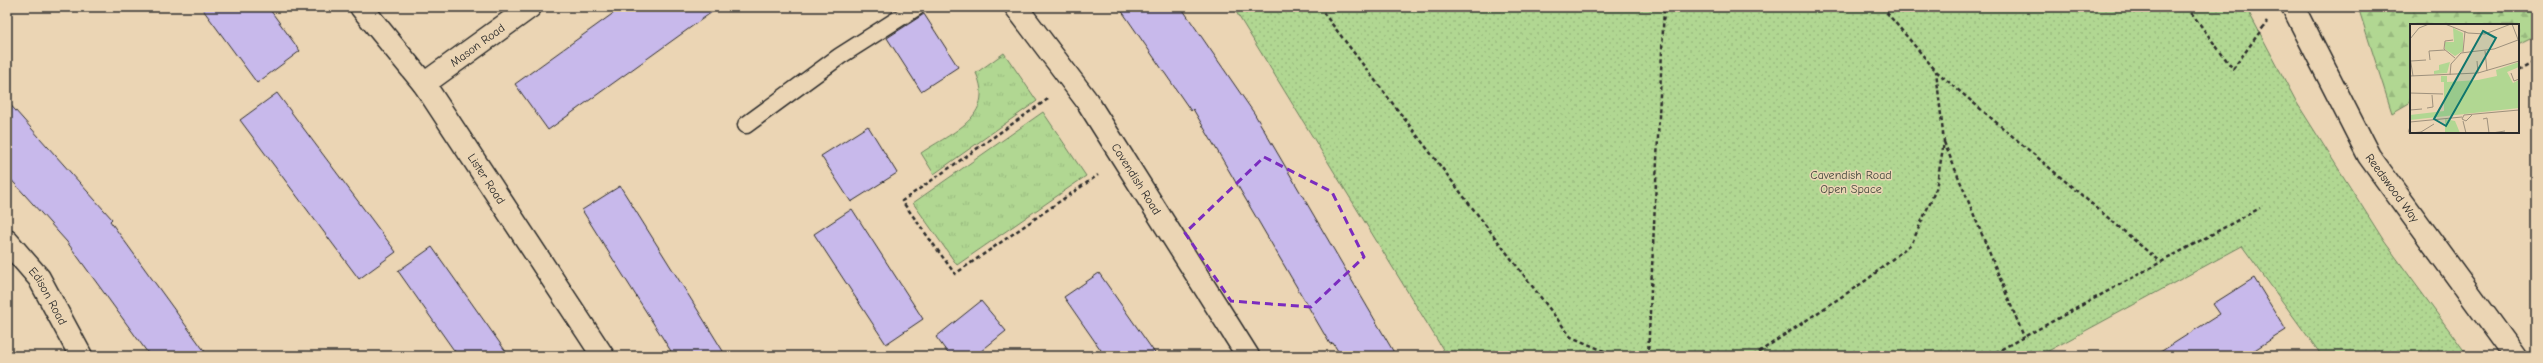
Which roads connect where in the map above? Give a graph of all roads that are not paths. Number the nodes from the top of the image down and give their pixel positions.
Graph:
1 (362, 7) edge
2 (530, 7) edge
3 (917, 7) edge
4 (1016, 7) edge
5 (2293, 7) edge
6 (424, 84) junction
7 (746, 125) dead end
8 (7, 241) edge
9 (81, 356) edge
10 (603, 356) edge
11 (1248, 356) edge
12 (2514, 356) edge

1 - 6 street, Lister Road
2 - 6 street, Mason Road
3 - 7 lane
4 - 11 street, Cavendish Road
5 - 12 street, Reedswood Way
6 - 10 street, Lister Road
8 - 9 street, Edison Road

